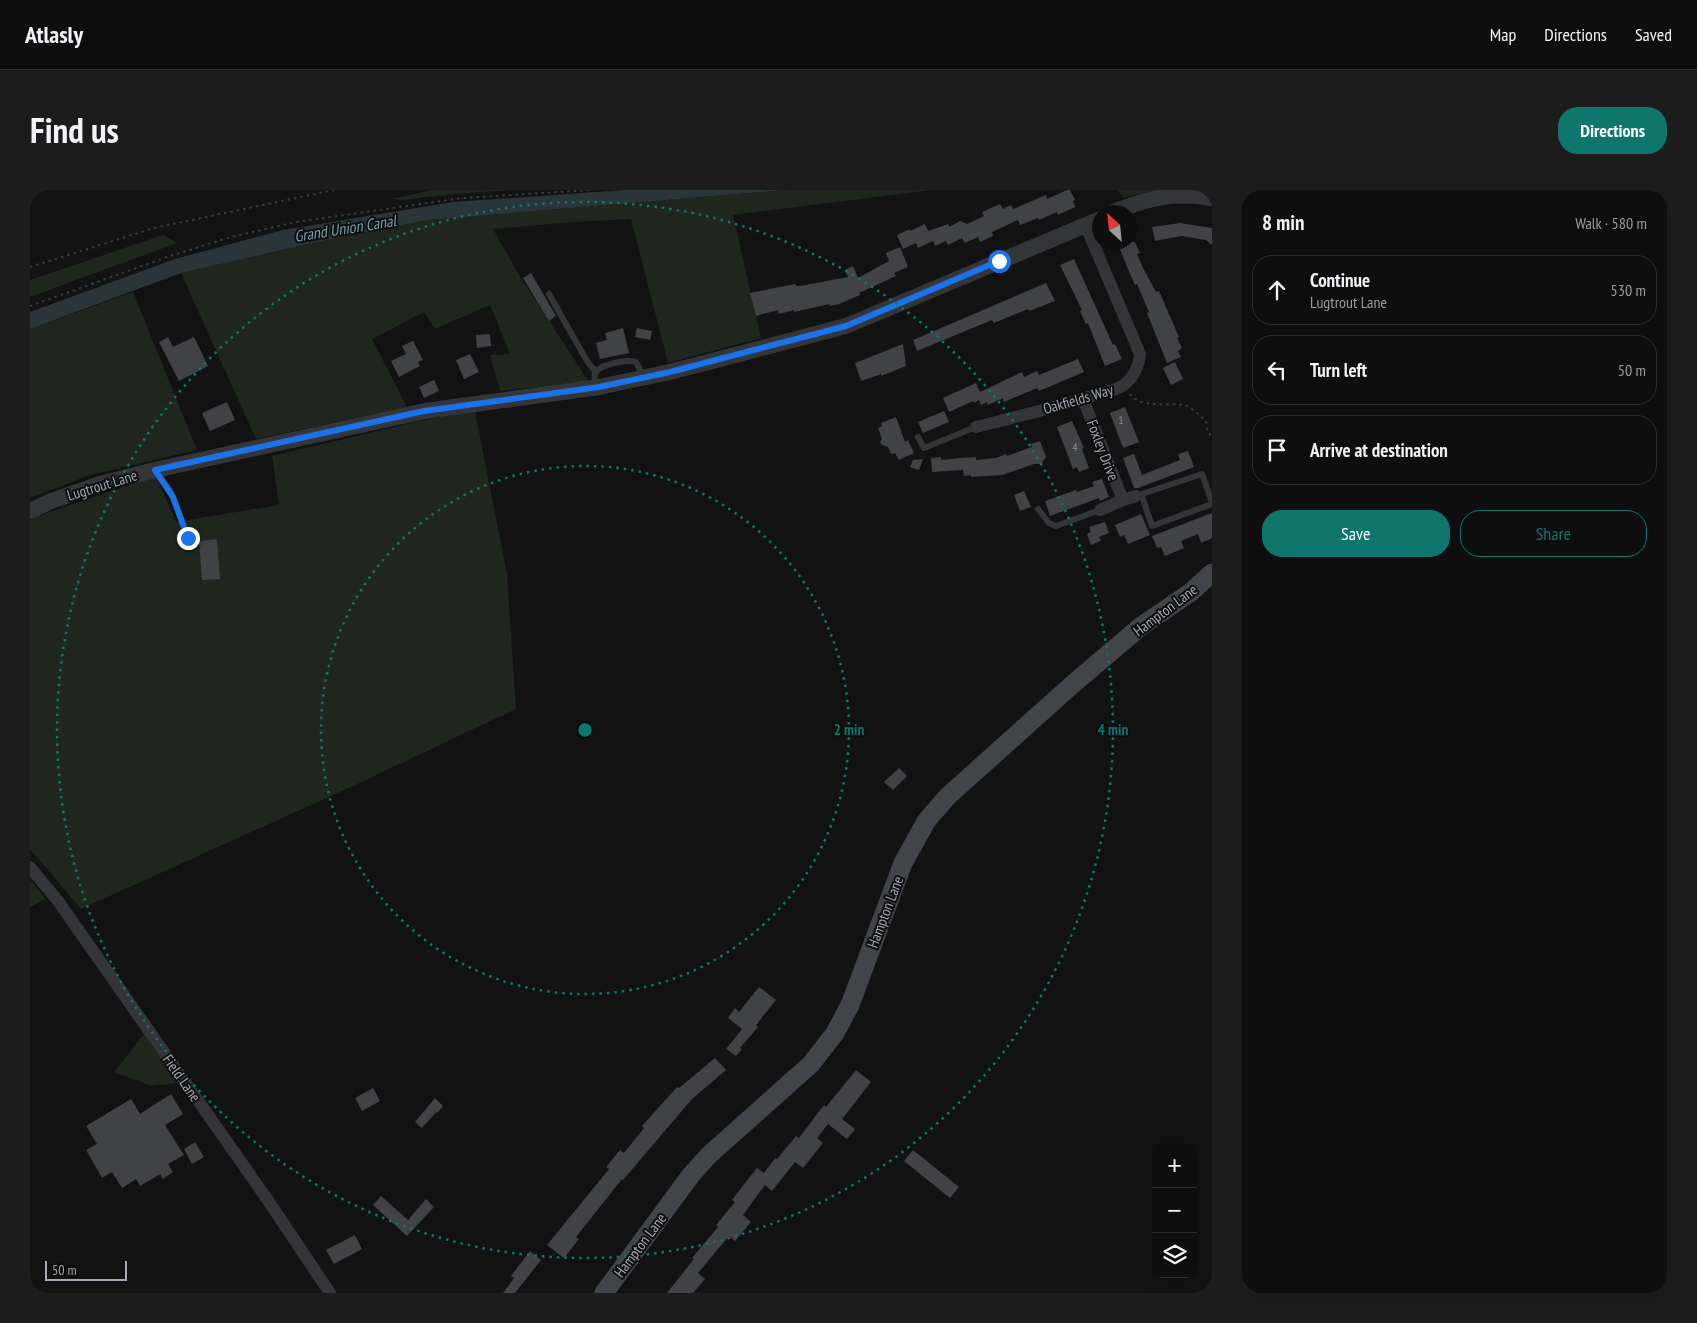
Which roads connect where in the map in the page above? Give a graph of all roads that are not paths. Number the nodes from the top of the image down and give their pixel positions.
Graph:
1 (1212, 198) edge
2 (1132, 205) edge
3 (1092, 222) edge
4 (1102, 250) edge
5 (549, 294) dead end
6 (595, 379) junction
7 (1083, 399) junction
8 (976, 427) joint
9 (918, 437) dead end
10 (155, 470) junction
11 (1139, 496) junction
12 (1123, 500) junction
13 (1212, 503) edge
14 (1038, 509) dead end
15 (1100, 510) joint
16 (30, 511) edge
17 (188, 538) dead end
18 (1212, 573) edge
19 (30, 867) edge
20 (330, 1293) edge
21 (604, 1293) edge

1 - 2 street
3 - 6 street, Lugtrout Lane
4 - 7 street, Oakfields Way
5 - 6 lane
6 - 10 street, Lugtrout Lane
7 - 8 street, Oakfields Way
7 - 12 street, Foxley Drive
8 - 9 lane
10 - 16 street, Lugtrout Lane
10 - 17 lane
11 - 12 street, Foxley Drive
11 - 13 lane
11 - 13 lane
12 - 15 street, Foxley Drive
14 - 15 lane
18 - 21 main road, Hampton Lane
19 - 20 street, Field Lane

